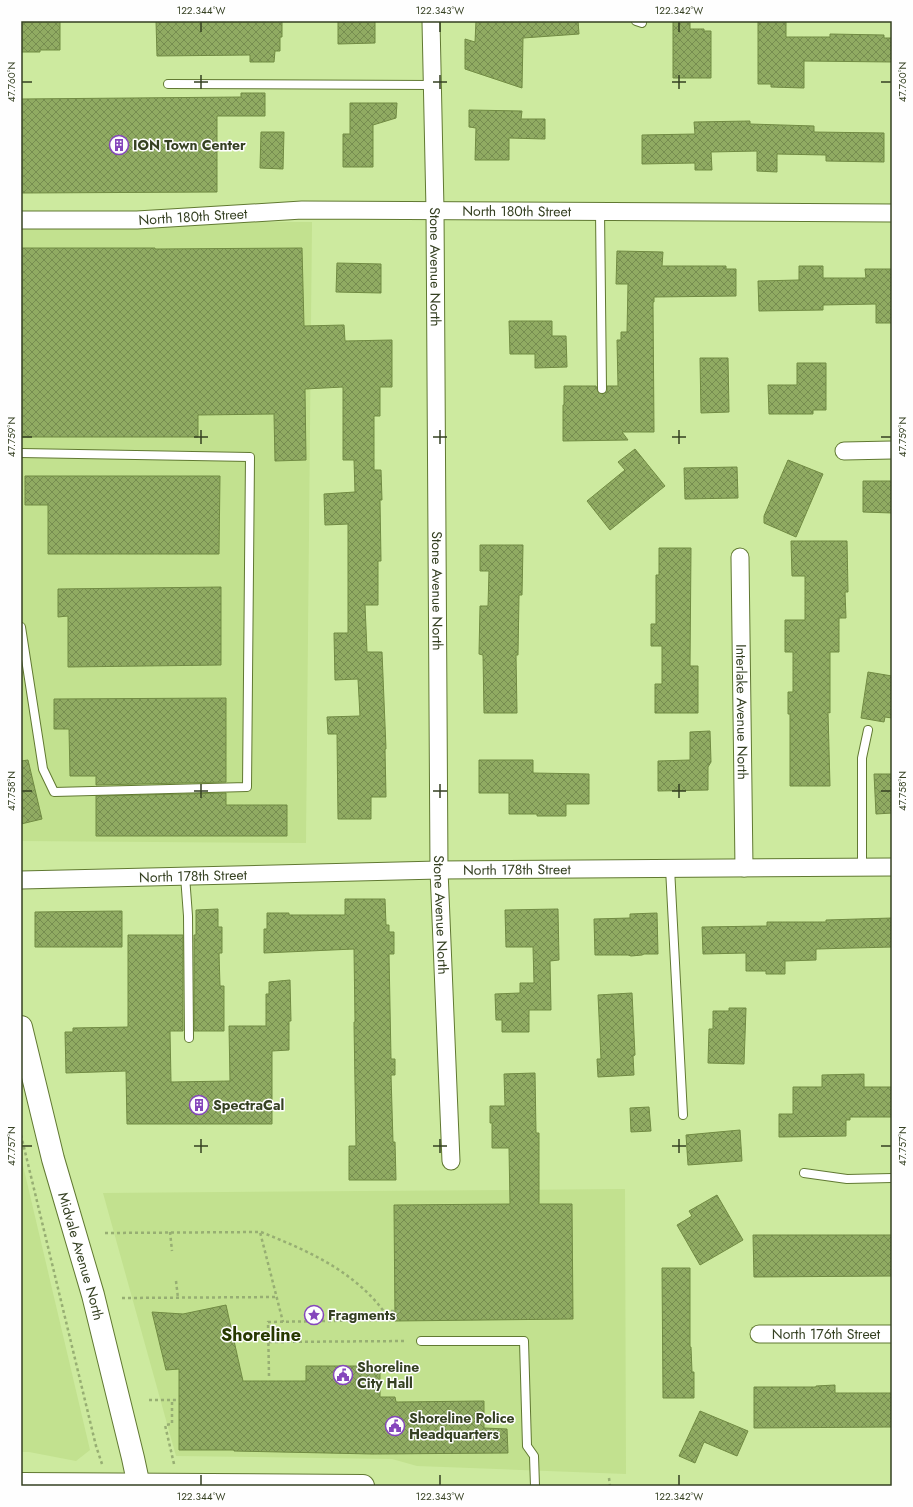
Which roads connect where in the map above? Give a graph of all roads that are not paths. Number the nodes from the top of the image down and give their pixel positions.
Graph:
1 (431, 21) edge
2 (168, 84) dead end
3 (432, 85) junction
4 (435, 210) junction
5 (600, 211) junction
6 (892, 213) edge
7 (21, 220) edge
8 (602, 389) dead end
9 (892, 450) edge
10 (844, 451) dead end
11 (21, 453) edge
12 (740, 557) dead end
13 (21, 627) edge
14 (868, 730) dead end
15 (862, 867) junction
16 (892, 867) edge
17 (670, 868) junction
18 (744, 868) junction
19 (439, 870) junction
20 (185, 876) junction
21 (21, 880) edge
22 (21, 1027) edge
23 (189, 1038) dead end
24 (683, 1115) dead end
25 (451, 1161) dead end
26 (804, 1174) dead end
27 (892, 1178) edge
28 (759, 1334) dead end
29 (892, 1334) edge
30 (421, 1341) road end
31 (21, 1484) edge
32 (138, 1485) edge
33 (363, 1486) edge
34 (535, 1486) edge

1 - 3 street, Stone Avenue North
2 - 3 lane
3 - 4 street, Stone Avenue North
4 - 5 street, North 180th Street
4 - 7 street, North 180th Street
4 - 19 street, Stone Avenue North
5 - 6 street, North 180th Street
5 - 8 lane
9 - 10 street
11 - 13 lane
12 - 18 street, Interlake Avenue North
14 - 15 lane
15 - 16 street, North 178th Street
15 - 18 street, North 178th Street
17 - 18 street, North 178th Street
17 - 19 street, North 178th Street
17 - 24 lane
19 - 20 street, North 178th Street
19 - 25 street, Stone Avenue North
20 - 21 street, North 178th Street
20 - 23 lane
22 - 32 street, Midvale Avenue North
26 - 27 lane
28 - 29 street, North 176th Street
30 - 34 lane
31 - 32 street
32 - 33 street

